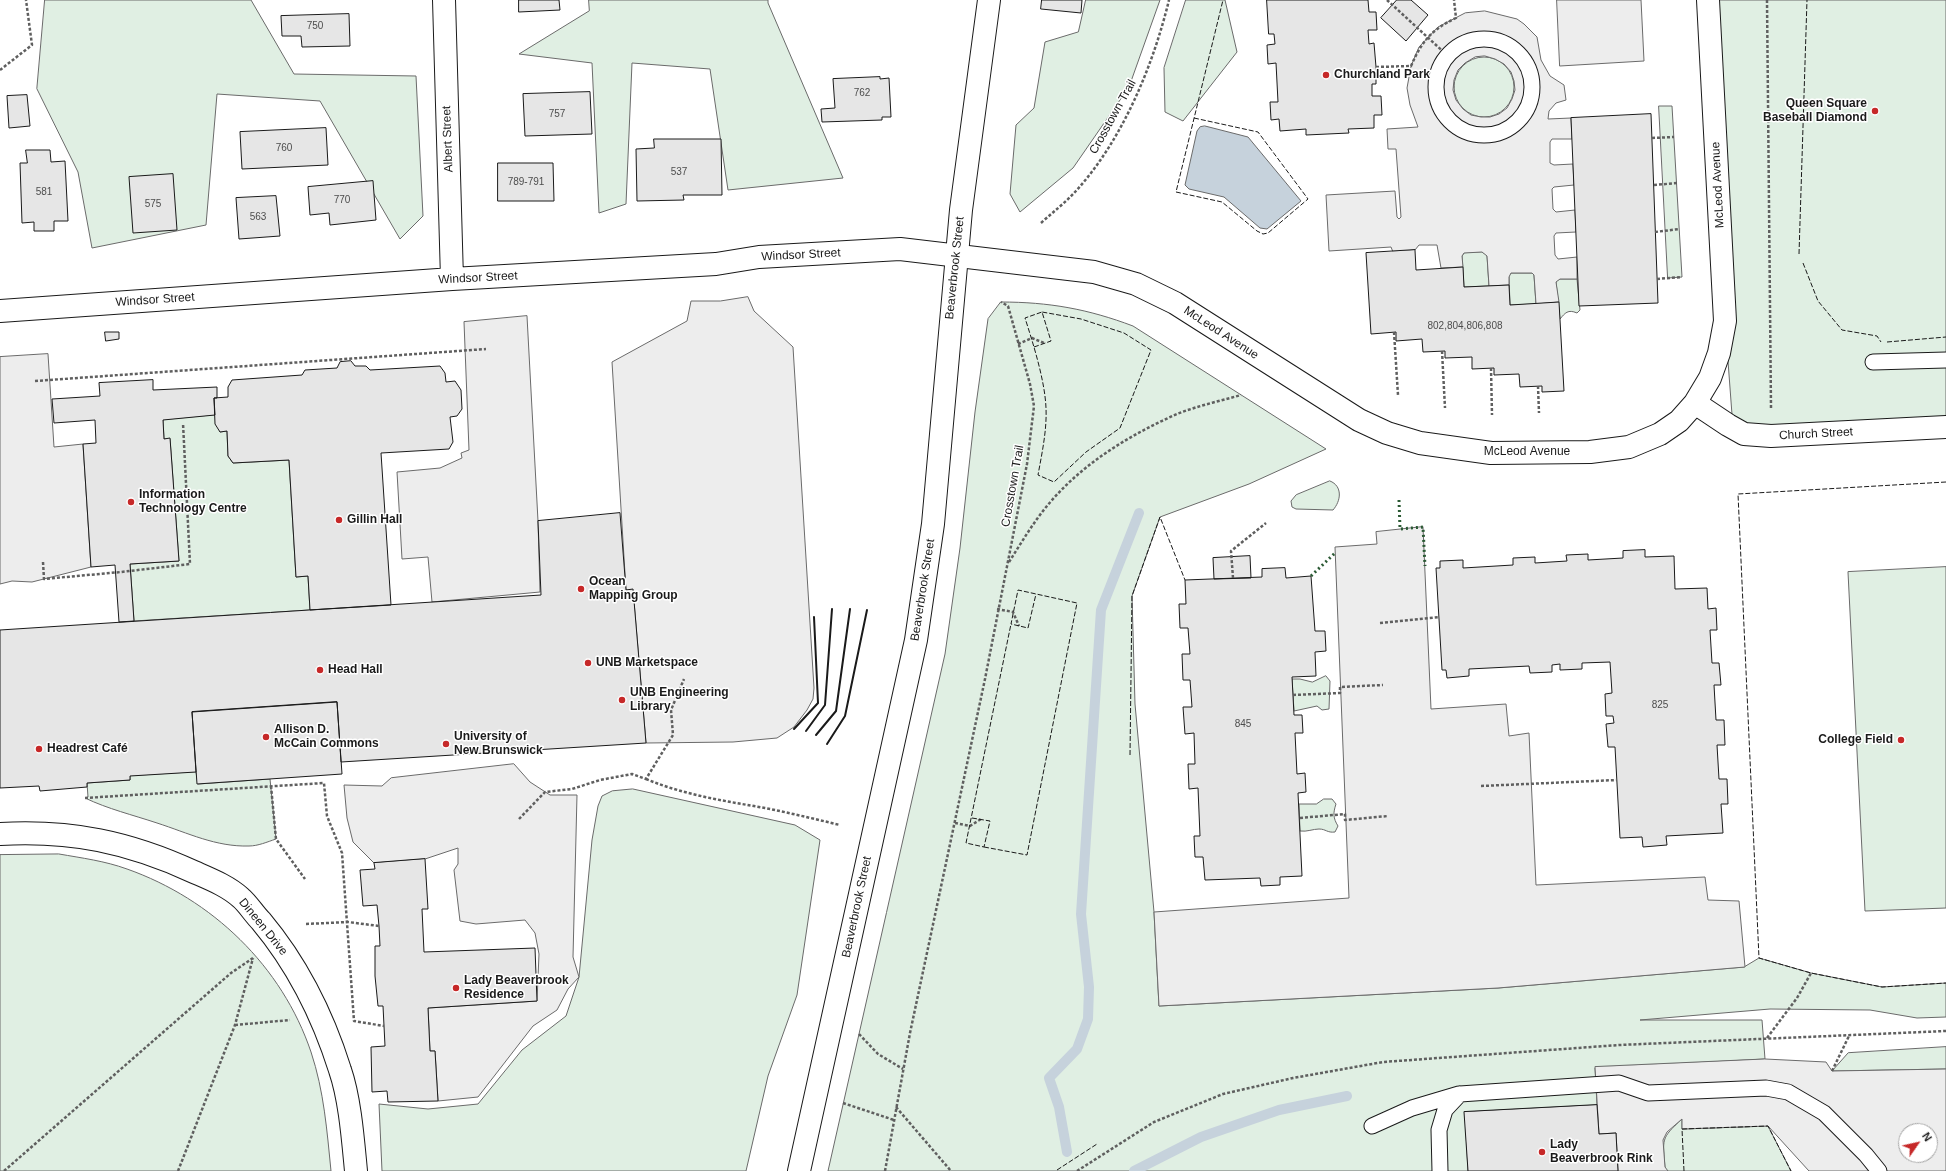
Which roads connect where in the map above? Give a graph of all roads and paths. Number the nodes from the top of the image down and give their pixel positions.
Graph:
1 (26, 0) edge
2 (444, 0) edge
3 (989, 0) edge
4 (1169, 0) edge
5 (1387, 0) edge
6 (1454, 0) edge
7 (1708, 0) edge
8 (1767, 0) edge
9 (1427, 37) junction
10 (1448, 56) junction
11 (1376, 67) dead end
12 (0, 70) edge
13 (1674, 137) dead end
14 (1652, 138) dead end
15 (1677, 183) dead end
16 (1654, 185) dead end
17 (1042, 222) dead end
18 (1679, 229) dead end
19 (1655, 232) dead end
20 (956, 256) junction
21 (1682, 277) dead end
22 (1657, 278) dead end
23 (452, 279) junction
24 (1001, 302) dead end
25 (0, 311) edge
26 (1394, 332) dead end
27 (1044, 343) dead end
28 (1018, 344) junction
29 (486, 349) dead end
30 (1442, 351) dead end
31 (1946, 360) edge
32 (1873, 362) dead end
33 (1490, 368) dead end
34 (34, 381) dead end
35 (1538, 386) dead end
36 (1241, 395) dead end
37 (1398, 395) dead end
38 (1695, 403) junction
39 (1445, 408) dead end
40 (1539, 413) dead end
41 (1492, 415) dead end
42 (183, 423) dead end
43 (1946, 427) edge
44 (1771, 436) junction
45 (1266, 523) dead end
46 (43, 562) dead end
47 (1008, 563) junction
48 (1233, 578) dead end
49 (998, 609) junction
50 (1439, 617) dead end
51 (1380, 623) dead end
52 (1019, 626) dead end
53 (684, 679) dead end
54 (1383, 685) dead end
55 (1293, 695) dead end
56 (646, 779) junction
57 (1616, 780) dead end
58 (270, 786) junction
59 (1481, 786) dead end
60 (85, 798) dead end
61 (1388, 816) dead end
62 (1300, 818) dead end
63 (518, 819) dead end
64 (980, 819) dead end
65 (955, 822) junction
66 (840, 825) dead end
67 (0, 834) edge
68 (305, 879) dead end
69 (348, 922) junction
70 (306, 924) dead end
71 (379, 926) dead end
72 (1811, 973) dead end
73 (293, 1020) dead end
74 (235, 1025) junction
75 (384, 1026) dead end
76 (859, 1034) dead end
77 (1849, 1036) dead end
78 (1767, 1039) dead end
79 (903, 1069) junction
80 (1832, 1071) dead end
81 (1460, 1094) junction
82 (843, 1103) dead end
83 (896, 1107) junction
84 (894, 1120) junction
85 (1372, 1126) dead end
86 (4, 1171) edge
87 (178, 1171) edge
88 (356, 1171) edge
89 (799, 1171) edge
90 (885, 1171) edge
91 (951, 1171) edge
92 (1440, 1171) edge
93 (1879, 1171) edge

1 - 12 path
2 - 23 street, Albert Street
3 - 20 street, Beaverbrook Street
4 - 17 path, Crosstown Trail
5 - 9 path
6 - 9 path
7 - 38 street, McLeod Avenue
8 - 44 path
9 - 10 path
9 - 11 path
10 - 10 lane
13 - 14 path
15 - 16 path
18 - 19 path
20 - 23 street, Windsor Street
20 - 38 street, McLeod Avenue
20 - 89 street, Beaverbrook Street
21 - 22 path
23 - 25 street, Windsor Street
24 - 28 path, Crosstown Trail
26 - 37 path
27 - 28 path
28 - 47 path, Crosstown Trail
29 - 34 path
30 - 39 path
31 - 32 lane
33 - 41 path
35 - 40 path
36 - 47 path
38 - 44 street, Church Street
42 - 46 path
43 - 44 street, Church Street
45 - 48 path
47 - 49 path, Crosstown Trail
49 - 52 path
49 - 65 path, Crosstown Trail
50 - 51 path
53 - 56 path
54 - 55 path
56 - 63 path
56 - 66 path
57 - 59 path
58 - 60 path
58 - 68 path
58 - 69 path
61 - 62 path
64 - 65 path
65 - 79 path, Crosstown Trail
67 - 88 street, Dineen Drive
69 - 70 path
69 - 71 path
69 - 75 path
72 - 78 path
73 - 74 path
74 - 86 path
74 - 87 path
76 - 79 path
77 - 80 path
79 - 83 path, Crosstown Trail
81 - 85 lane
81 - 92 lane
81 - 93 lane
82 - 84 path
83 - 84 path, Crosstown Trail
83 - 91 path
84 - 90 path, Crosstown Trail

